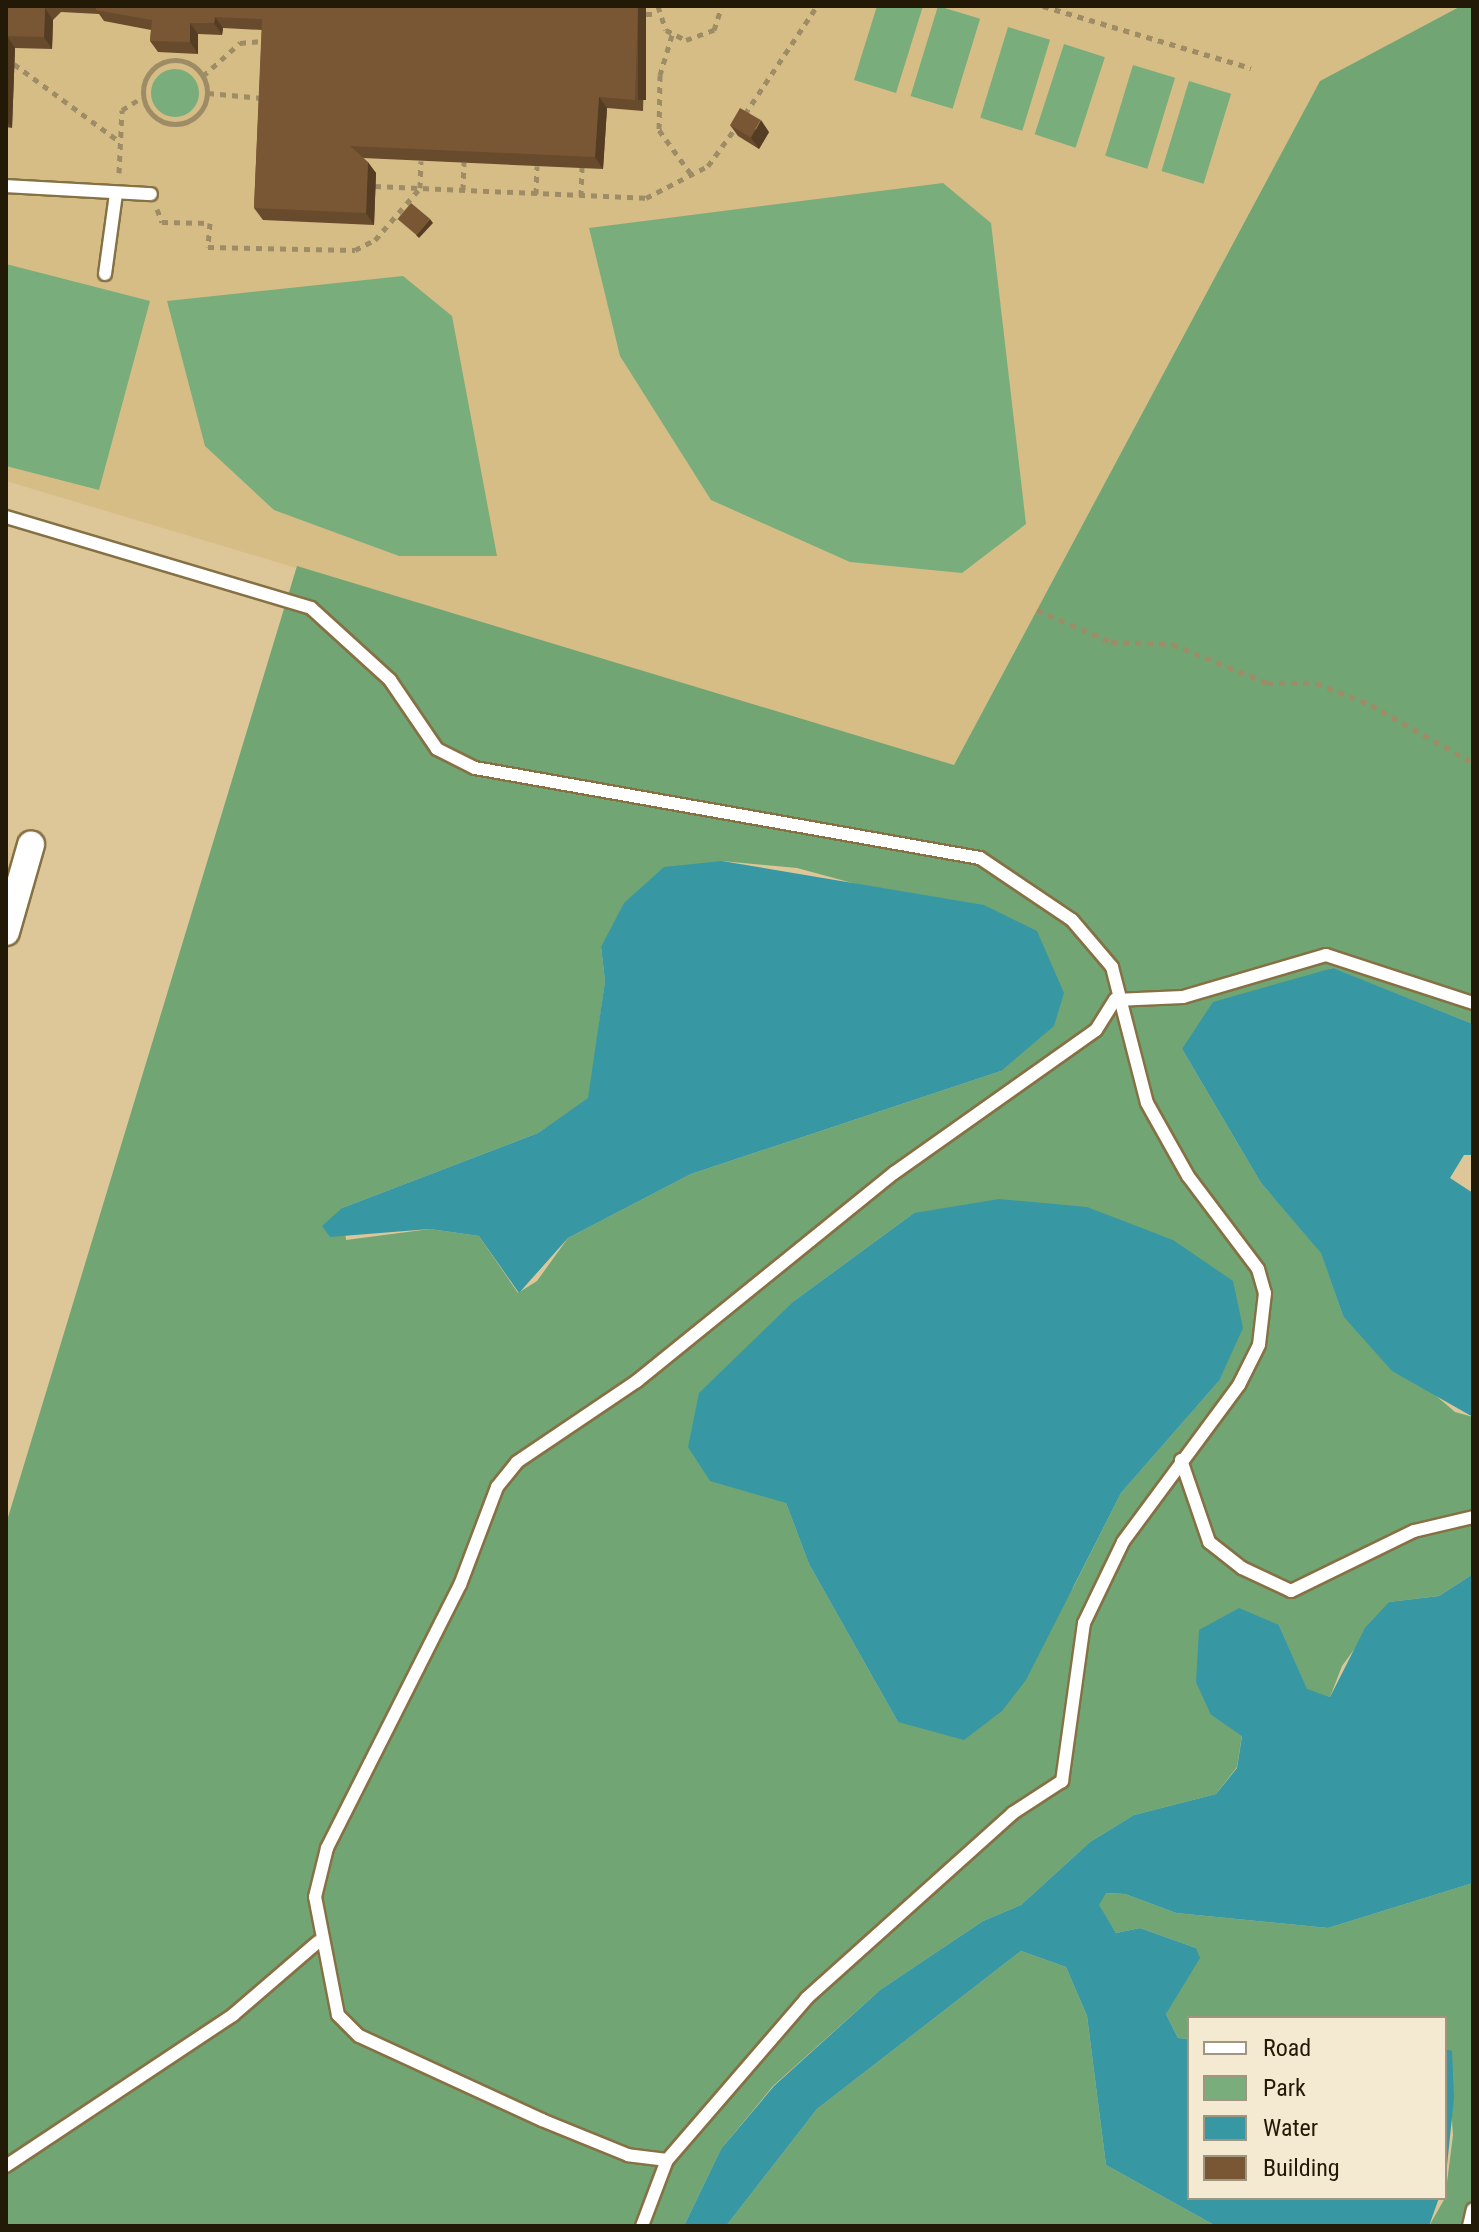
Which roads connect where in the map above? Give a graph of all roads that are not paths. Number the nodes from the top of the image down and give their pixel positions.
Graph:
1 (6, 186) edge
2 (116, 194) junction
3 (151, 194) road end
4 (105, 274) dead end
5 (6, 517) edge
6 (31, 845) dead end
7 (6, 932) edge
8 (1115, 1000) junction
9 (1473, 1003) edge
10 (1181, 1460) junction
11 (1473, 1517) edge
12 (318, 1942) junction
13 (667, 2160) junction
14 (6, 2166) edge
15 (1473, 2209) edge
16 (642, 2226) edge
17 (1469, 2226) edge

1 - 2 lane
2 - 3 lane
2 - 4 lane
5 - 8 lane
6 - 7 street
8 - 9 lane
8 - 10 lane
8 - 12 lane
10 - 11 lane
10 - 13 lane
12 - 13 lane
12 - 14 lane
13 - 16 lane
15 - 17 lane

